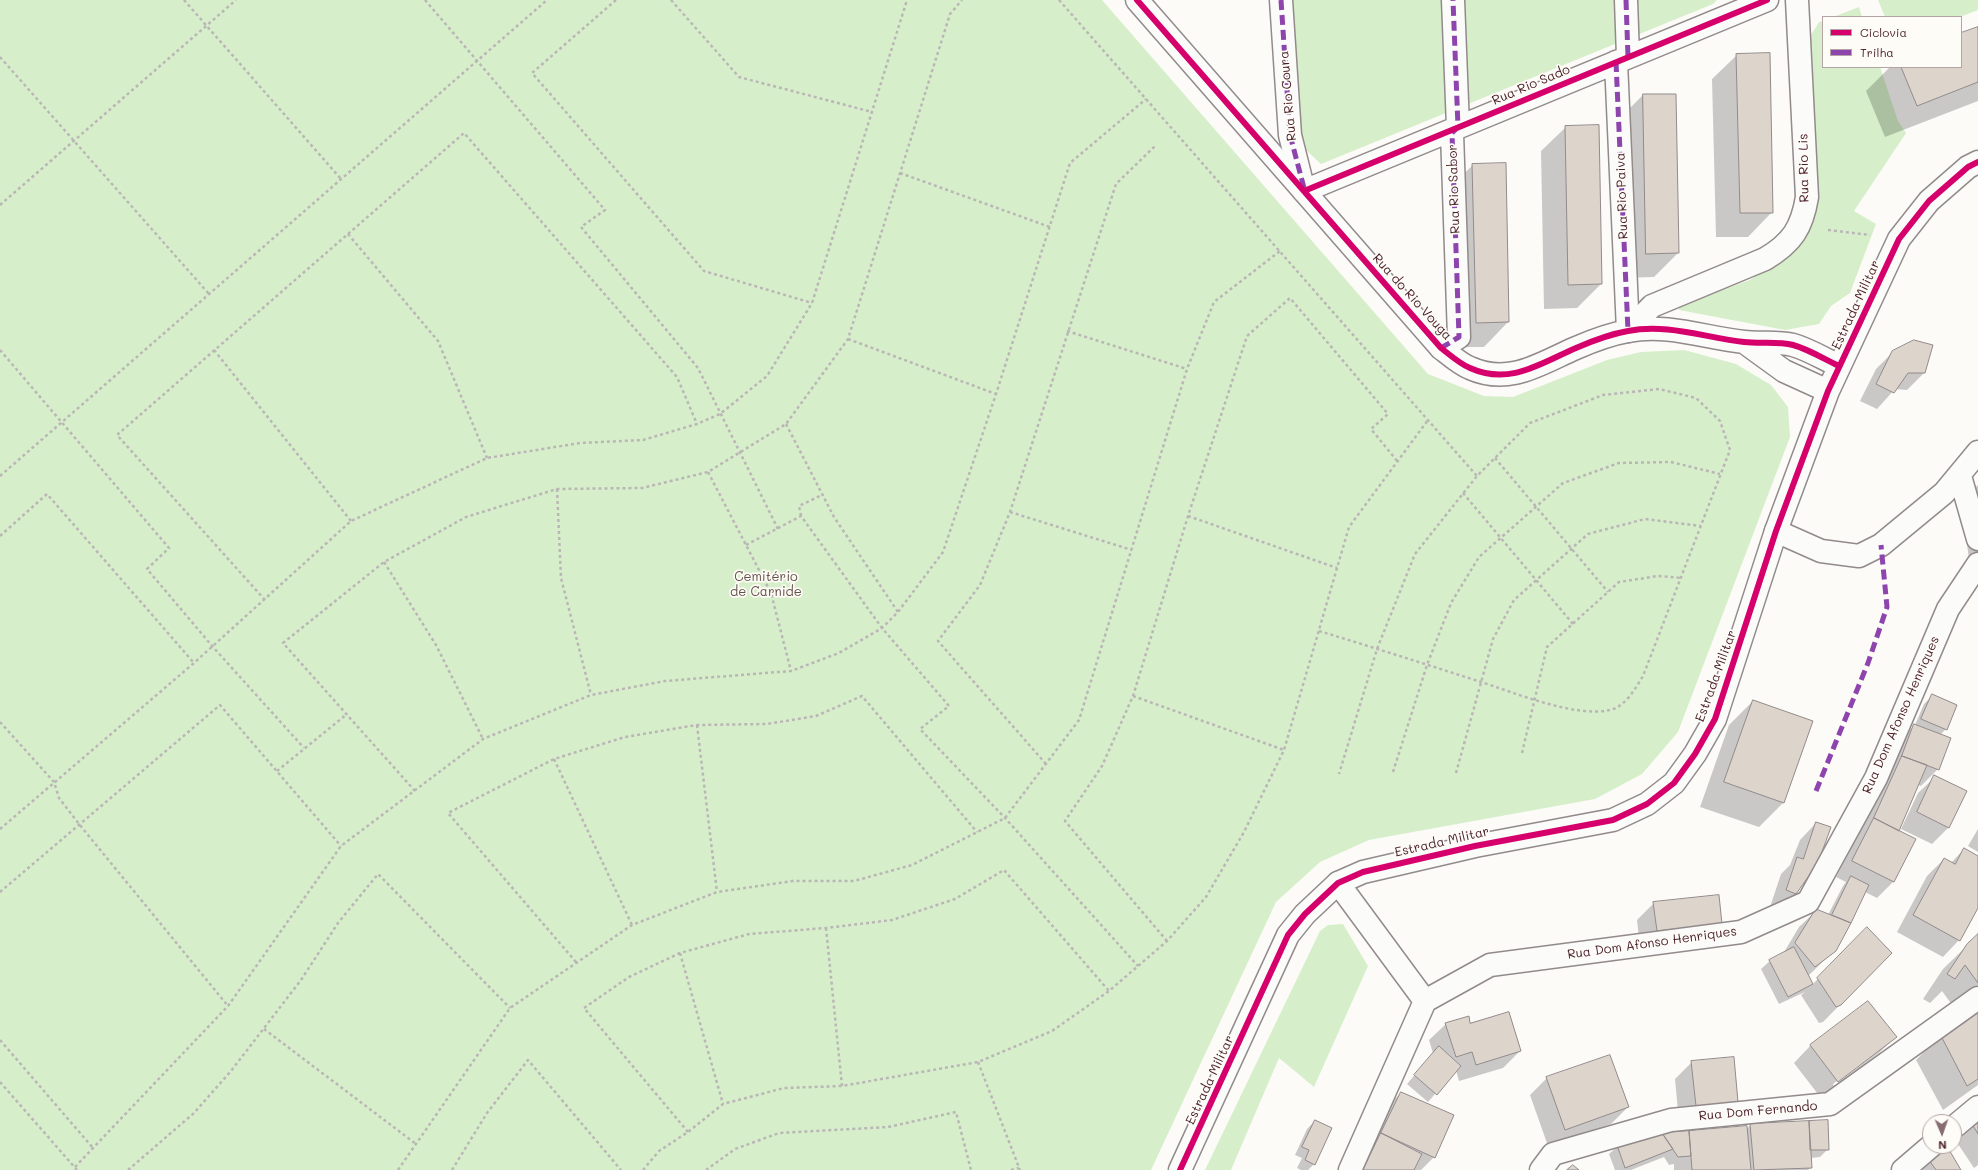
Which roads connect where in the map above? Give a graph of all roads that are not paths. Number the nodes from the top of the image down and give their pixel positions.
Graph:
1 (1139, 0) edge
2 (1281, 0) edge
3 (1453, 0) edge
4 (1626, 0) edge
5 (1767, 0) edge
6 (1797, 0) edge
7 (1622, 59) junction
8 (1458, 127) junction
9 (1978, 162) edge
10 (1304, 191) junction
11 (1628, 331) junction
12 (1744, 342) junction
13 (1441, 348) junction
14 (1839, 366) junction
15 (1828, 391) junction
16 (1978, 452) edge
17 (1960, 476) junction
18 (1776, 531) junction
19 (1978, 539) edge
20 (1978, 564) edge
21 (1338, 883) junction
22 (1978, 998) edge
23 (1425, 1001) junction
24 (1978, 1107) edge
25 (1962, 1120) edge
26 (1922, 1154) edge
27 (1180, 1170) edge
28 (1350, 1170) edge
29 (1541, 1170) edge
30 (1903, 1170) edge

1 - 10 street, Rua do Rio Vouga
2 - 10 street, Rua Rio Coura
3 - 8 street, Rua Rio Sabor
4 - 7 street, Rua Rio Paiva
5 - 7 street, Rua Rio Sado
6 - 11 street, Rua Rio Lis
7 - 8 street, Rua Rio Sado
7 - 11 street, Rua Rio Paiva
8 - 10 street, Rua Rio Sado
8 - 13 street, Rua Rio Sabor
9 - 14 street, Estrada Militar
10 - 13 street, Rua do Rio Vouga
11 - 12 street, Rua do Rio Vouga
11 - 13 street, Rua do Rio Vouga
12 - 14 street, Rua do Rio Vouga
12 - 15 street, Rua do Rio Vouga
14 - 15 street, Estrada Militar
15 - 18 street, Estrada Militar
16 - 17 street
17 - 18 street
17 - 19 street
18 - 21 street, Estrada Militar
20 - 23 street, Rua Dom Afonso Henriques
21 - 23 street
21 - 27 street, Estrada Militar
22 - 29 street, Rua Dom Fernando
23 - 28 street
24 - 25 street
26 - 30 street

